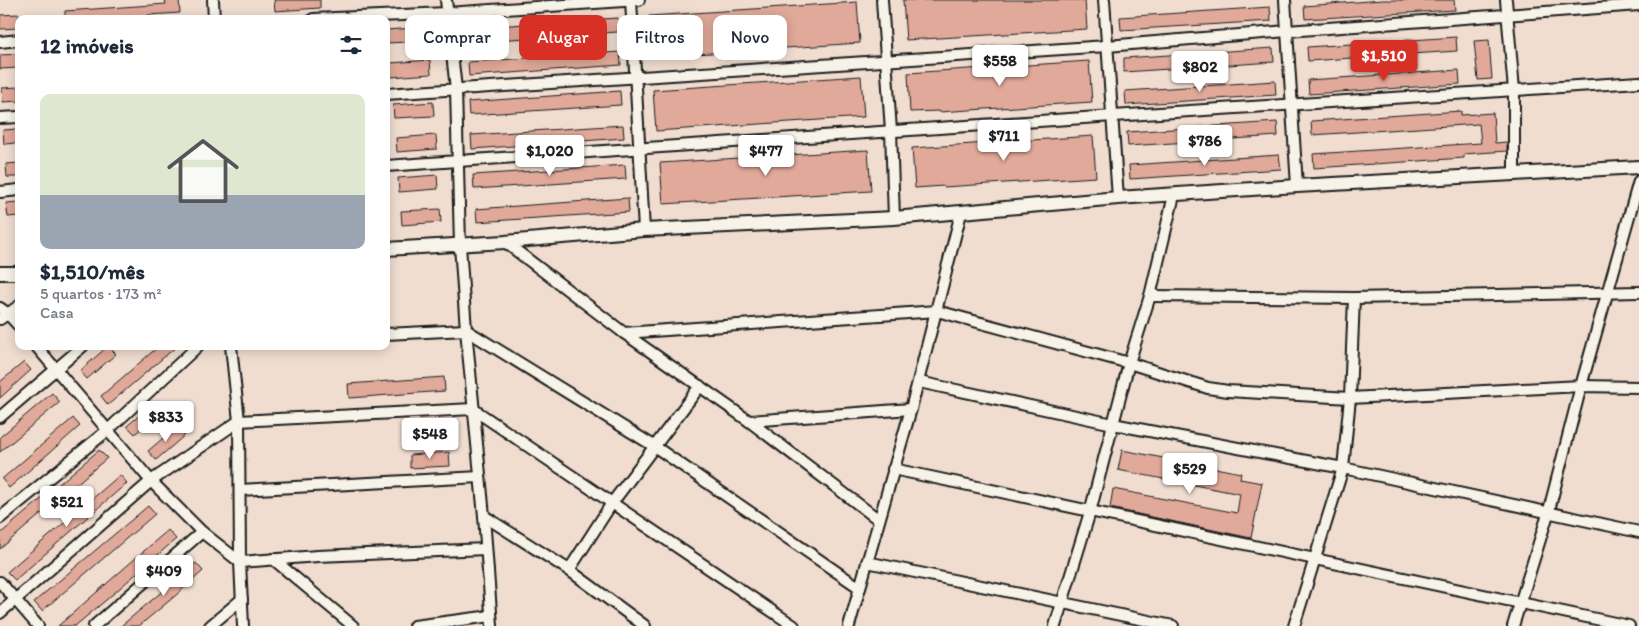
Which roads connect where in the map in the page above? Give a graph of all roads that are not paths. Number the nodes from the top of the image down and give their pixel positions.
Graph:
1 (212, 0) edge
2 (446, 0) edge
3 (631, 0) edge
4 (640, 0) edge
5 (882, 0) edge
6 (1104, 0) edge
7 (1285, 0) edge
8 (1506, 0) edge
9 (1639, 5) edge
10 (447, 13) junction
11 (214, 15) edge
12 (390, 16) edge
13 (1508, 16) junction
14 (1287, 31) junction
15 (15, 40) edge
16 (0, 42) edge
17 (1107, 46) junction
18 (886, 60) junction
19 (636, 77) junction
20 (1639, 82) edge
21 (456, 89) junction
22 (1514, 90) junction
23 (390, 94) edge
24 (1292, 105) junction
25 (1113, 116) junction
26 (15, 117) edge
27 (0, 118) edge
28 (891, 131) junction
29 (640, 148) junction
30 (457, 162) junction
31 (390, 166) edge
32 (1639, 167) edge
33 (1514, 175) junction
34 (1639, 181) edge
35 (1297, 186) junction
36 (15, 190) edge
37 (0, 192) edge
38 (1174, 195) junction
39 (1118, 198) junction
40 (961, 213) junction
41 (894, 218) junction
42 (644, 230) junction
43 (505, 242) junction
44 (460, 245) junction
45 (390, 248) edge
46 (15, 272) edge
47 (0, 274) edge
48 (1608, 291) junction
49 (1639, 292) edge
50 (1150, 296) junction
51 (1354, 298) junction
52 (15, 308) edge
53 (937, 311) junction
54 (2, 313) edge
55 (15, 323) edge
56 (466, 330) junction
57 (624, 333) junction
58 (390, 334) edge
59 (39, 350) edge
60 (78, 350) edge
61 (194, 350) edge
62 (230, 350) edge
63 (1129, 363) junction
64 (56, 370) junction
65 (918, 382) junction
66 (700, 386) junction
67 (1581, 386) junction
68 (1639, 387) edge
69 (1350, 398) junction
70 (473, 409) junction
71 (911, 409) junction
72 (0, 417) edge
73 (749, 420) junction
74 (239, 421) junction
75 (1113, 424) junction
76 (108, 430) junction
77 (654, 446) junction
78 (1343, 468) junction
79 (893, 469) junction
80 (480, 477) junction
81 (151, 481) junction
82 (240, 490) junction
83 (612, 503) junction
84 (1090, 512) junction
85 (1548, 514) junction
86 (484, 516) junction
87 (0, 518) edge
88 (879, 520) junction
89 (202, 532) junction
90 (1639, 532) edge
91 (486, 549) junction
92 (273, 559) junction
93 (1315, 559) junction
94 (240, 562) junction
95 (867, 562) junction
96 (568, 570) junction
97 (0, 582) edge
98 (860, 588) junction
99 (242, 599) junction
100 (15, 600) junction
101 (1061, 602) junction
102 (1520, 602) junction
103 (0, 613) edge
104 (492, 621) edge
105 (38, 626) edge
106 (94, 626) edge
107 (210, 626) edge
108 (243, 626) edge
109 (353, 626) edge
110 (414, 626) edge
111 (645, 626) edge
112 (794, 626) edge
113 (849, 626) edge
114 (1054, 626) edge
115 (1173, 626) edge
116 (1294, 626) edge
117 (1513, 626) edge
118 (1628, 626) edge

1 - 11 street
2 - 10 street
3 - 4 street
3 - 10 street
3 - 19 street
5 - 18 street
6 - 17 street
7 - 14 street
8 - 13 street
9 - 13 street
10 - 12 street
10 - 21 street
13 - 14 street
13 - 22 street
14 - 17 street
14 - 24 street
15 - 16 street
17 - 18 street
17 - 25 street
18 - 19 street
18 - 28 street
19 - 21 street
19 - 29 street
20 - 22 street
21 - 23 street
21 - 30 street
22 - 24 street
22 - 33 street
24 - 25 street
24 - 35 street
25 - 28 street
25 - 39 street
26 - 27 street
28 - 29 street
28 - 41 street
29 - 30 street
29 - 42 street
30 - 31 street
30 - 44 street
32 - 33 street
33 - 35 street
34 - 48 street
35 - 38 street
36 - 37 street
38 - 39 street
38 - 50 street
39 - 40 street
40 - 41 street
40 - 53 street
41 - 42 street
42 - 43 street
43 - 44 street
43 - 57 street
44 - 45 street
44 - 56 street
46 - 47 street
48 - 49 street
48 - 51 street
48 - 67 street
50 - 51 street
50 - 63 street
51 - 69 street
52 - 54 street
53 - 57 street
53 - 63 street
53 - 65 street
54 - 55 street
56 - 58 street
56 - 70 street
56 - 77 street
57 - 66 street
59 - 64 street
60 - 64 street
61 - 76 street
62 - 74 street
63 - 69 street
63 - 75 street
64 - 72 street
64 - 76 street
65 - 71 street
65 - 75 street
66 - 73 street
66 - 77 street
67 - 68 street
67 - 69 street
67 - 85 street
69 - 78 street
70 - 74 street
70 - 80 street
70 - 83 street
71 - 73 street
71 - 79 street
73 - 88 street
74 - 81 street
74 - 82 street
75 - 78 street
75 - 84 street
76 - 81 street
76 - 87 street
77 - 83 street
77 - 98 street
78 - 85 street
78 - 93 street
79 - 84 street
79 - 88 street
80 - 82 street
80 - 86 street
81 - 89 street
81 - 100 street
82 - 94 street
83 - 96 street
83 - 112 street
84 - 93 street
84 - 101 street
85 - 90 street
85 - 102 street
86 - 91 street
86 - 96 street
88 - 95 street
89 - 94 street
89 - 106 street
91 - 92 street
91 - 104 street
92 - 94 street
92 - 109 street
93 - 102 street
93 - 116 street
94 - 99 street
95 - 98 street
95 - 101 street
96 - 111 street
97 - 100 street
98 - 113 street
99 - 107 street
99 - 108 street
100 - 103 street
100 - 105 street
101 - 114 street
101 - 115 street
102 - 117 street
102 - 118 street
104 - 110 street

